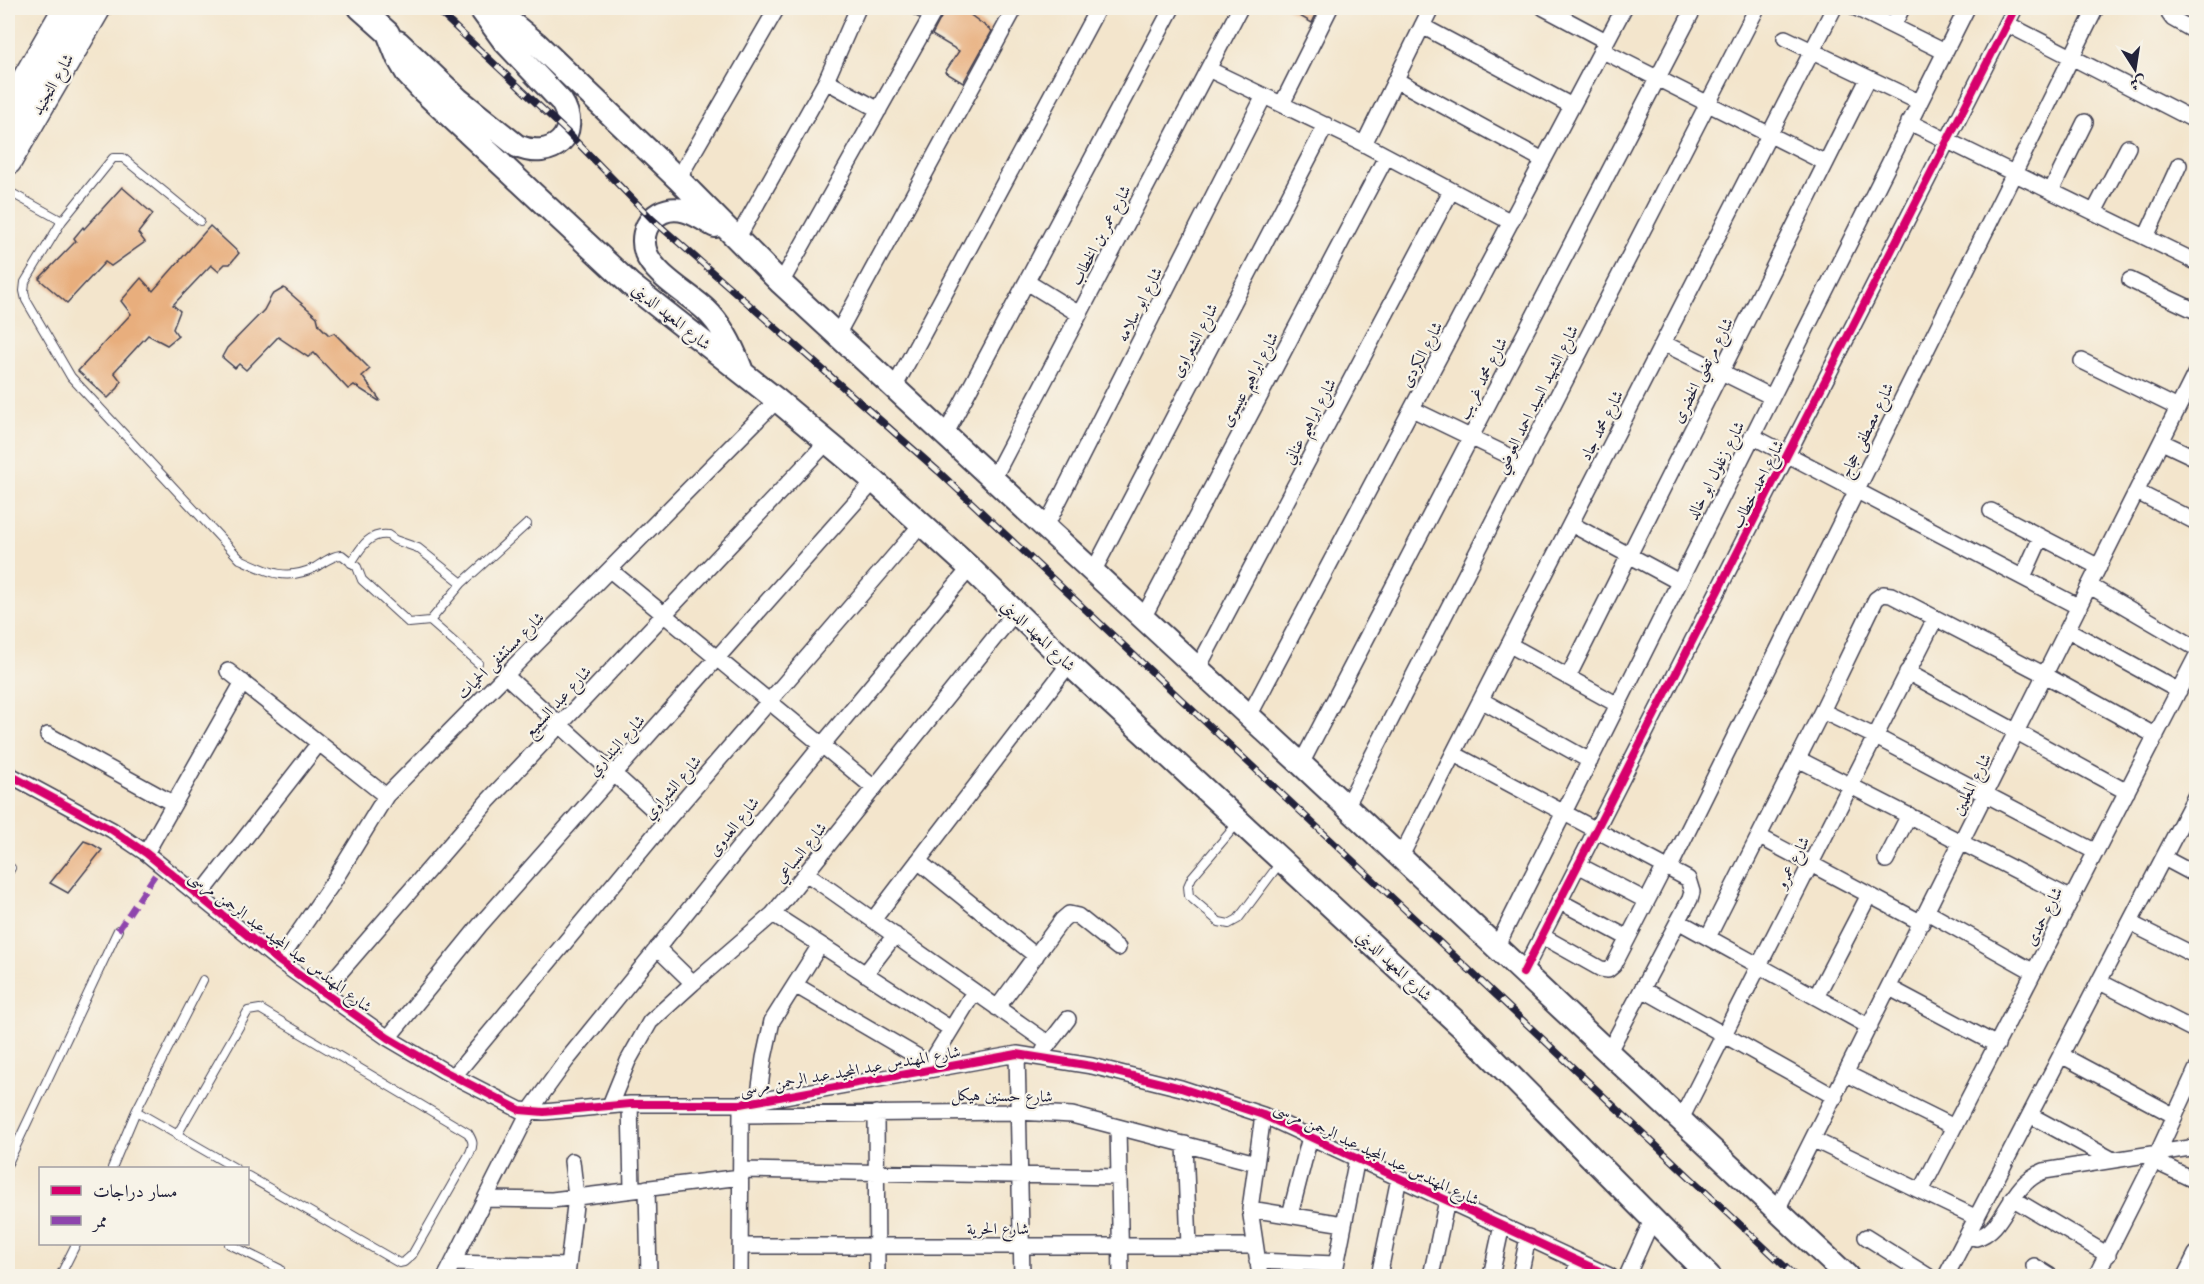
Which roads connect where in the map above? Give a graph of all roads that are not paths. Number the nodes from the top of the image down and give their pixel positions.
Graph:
1 (67, 8) edge
2 (77, 8) edge
3 (89, 8) edge
4 (97, 8) edge
5 (360, 8) edge
6 (480, 8) edge
7 (493, 8) edge
8 (777, 8) edge
9 (858, 8) edge
10 (1015, 8) edge
11 (1098, 8) edge
12 (1172, 8) edge
13 (1240, 8) edge
14 (1330, 8) edge
15 (1431, 8) edge
16 (1544, 8) edge
17 (1624, 8) edge
18 (1694, 8) edge
19 (1757, 8) edge
20 (1834, 8) edge
21 (1856, 8) edge
22 (1902, 8) edge
23 (1967, 8) edge
24 (2015, 8) edge
25 (2096, 8) edge
26 (929, 10) edge
27 (2171, 11) edge
28 (2007, 24) junction
29 (1422, 26) junction
30 (1893, 26) junction
31 (388, 33) junction
32 (2196, 33) edge
33 (1785, 38) dead end
34 (1603, 46) junction
35 (1812, 51) junction
36 (1945, 51) junction
37 (2071, 57) junction
38 (1208, 69) junction
39 (1657, 78) junction
40 (1868, 78) junction
41 (1396, 80) junction
42 (826, 81) junction
43 (1264, 96) junction
44 (1919, 102) junction
45 (1282, 104) junction
46 (1708, 104) junction
47 (1572, 106) junction
48 (8, 110) edge
49 (879, 110) junction
50 (2196, 121) edge
51 (1909, 122) junction
52 (2085, 122) dead end
53 (1326, 125) junction
54 (8, 127) edge
55 (1770, 134) junction
56 (1947, 140) junction
57 (1364, 144) junction
58 (2128, 147) dead end
59 (8, 148) edge
60 (1386, 156) junction
61 (1543, 160) junction
62 (8, 161) edge
63 (1826, 163) junction
64 (2180, 165) dead end
65 (2014, 173) junction
66 (678, 179) junction
67 (8, 191) edge
68 (1451, 191) junction
69 (2051, 191) junction
70 (2094, 212) junction
71 (62, 221) junction
72 (200, 221) dead end
73 (1511, 222) junction
74 (2146, 237) junction
75 (737, 239) junction
76 (2196, 261) edge
77 (2130, 280) dead end
78 (1027, 282) junction
79 (781, 283) junction
80 (2196, 311) edge
81 (1079, 314) junction
82 (837, 335) junction
83 (1663, 344) junction
84 (2082, 360) dead end
85 (1721, 372) junction
86 (2196, 372) edge
87 (743, 373) junction
88 (894, 388) junction
89 (1772, 397) junction
90 (777, 400) junction
91 (2178, 408) junction
92 (1412, 409) junction
93 (945, 435) junction
94 (1752, 436) junction
95 (1471, 437) junction
96 (827, 442) junction
97 (2162, 442) junction
98 (1787, 454) junction
99 (2196, 458) edge
100 (1524, 463) junction
101 (993, 479) junction
102 (874, 480) junction
103 (1856, 491) junction
104 (2137, 492) junction
105 (1991, 511) dead end
106 (2196, 522) edge
107 (527, 524) dead end
108 (1571, 524) junction
109 (921, 525) junction
110 (1045, 528) junction
111 (2041, 537) junction
112 (1629, 555) junction
113 (351, 563) junction
114 (2099, 567) junction
115 (970, 568) junction
116 (610, 570) junction
117 (1093, 572) junction
118 (2023, 577) junction
119 (1679, 582) junction
120 (462, 583) junction
121 (2090, 586) junction
122 (2079, 607) junction
123 (1015, 612) junction
124 (664, 615) junction
125 (1143, 618) junction
126 (1935, 619) junction
127 (430, 621) junction
128 (2068, 630) junction
129 (1510, 645) junction
130 (2196, 648) edge
131 (2196, 657) edge
132 (717, 659) junction
133 (478, 663) dead end
134 (1069, 664) junction
135 (1198, 669) junction
136 (228, 670) dead end
137 (1907, 672) junction
138 (505, 675) junction
139 (2045, 675) junction
140 (1568, 677) junction
141 (243, 682) junction
142 (2179, 691) junction
143 (1481, 700) junction
144 (769, 702) junction
145 (1618, 705) junction
146 (1822, 711) junction
147 (1250, 717) junction
148 (560, 725) junction
149 (2017, 732) junction
150 (48, 735) dead end
151 (2156, 736) junction
152 (1876, 737) junction
153 (319, 743) junction
154 (822, 745) junction
155 (1454, 754) junction
156 (1798, 759) junction
157 (1590, 761) junction
158 (1301, 764) junction
159 (614, 774) junction
160 (10, 775) dead end
161 (1851, 786) junction
162 (874, 788) junction
163 (2127, 792) junction
164 (1985, 794) junction
165 (2196, 795) edge
166 (386, 796) junction
167 (174, 804) junction
168 (1346, 807) junction
169 (1564, 813) junction
170 (1909, 815) junction
171 (1240, 820) junction
172 (666, 821) junction
173 (1596, 830) junction
174 (1760, 837) junction
175 (1962, 842) junction
176 (2096, 852) junction
177 (146, 853) junction
178 (1400, 858) junction
179 (2164, 858) junction
180 (1283, 860) junction
181 (1886, 860) dead end
182 (918, 861) junction
183 (1811, 864) junction
184 (1578, 865) junction
185 (1667, 867) junction
186 (806, 873) junction
187 (2196, 875) edge
188 (1869, 895) junction
189 (199, 897) junction
190 (2072, 898) junction
191 (1647, 901) junction
192 (1559, 902) junction
193 (773, 914) junction
194 (1924, 918) junction
195 (873, 920) junction
196 (1678, 921) junction
197 (2130, 923) junction
198 (118, 930) dead end
199 (895, 936) junction
200 (1542, 936) junction
201 (1708, 937) junction
202 (1628, 938) junction
203 (820, 945) junction
204 (657, 948) junction
205 (1118, 948) dead end
206 (1496, 948) junction
207 (2196, 956) edge
208 (1035, 957) junction
209 (279, 961) junction
210 (1759, 965) junction
211 (2034, 972) junction
212 (1523, 973) junction
213 (865, 974) junction
214 (203, 980) dead end
215 (2100, 982) junction
216 (693, 983) junction
217 (795, 985) junction
218 (1890, 988) junction
219 (1642, 989) junction
220 (974, 992) junction
221 (322, 993) junction
222 (1816, 997) junction
223 (998, 1008) junction
224 (1068, 1019) dead end
225 (1870, 1027) junction
226 (951, 1029) junction
227 (2196, 1031) edge
228 (1724, 1034) junction
229 (388, 1038) junction
230 (1049, 1044) junction
231 (1997, 1045) junction
232 (1608, 1053) junction
233 (1017, 1054) junction
234 (2061, 1055) junction
235 (1038, 1058) junction
236 (934, 1066) junction
237 (2196, 1070) edge
238 (1847, 1074) junction
239 (454, 1076) junction
240 (1836, 1096) junction
241 (758, 1101) junction
242 (630, 1104) junction
243 (610, 1105) junction
244 (741, 1109) junction
245 (136, 1111) junction
246 (529, 1112) junction
247 (1018, 1112) junction
248 (876, 1113) junction
249 (1263, 1115) junction
250 (2030, 1115) junction
251 (2175, 1116) junction
252 (1680, 1121) junction
253 (1118, 1127) junction
254 (1954, 1127) junction
255 (177, 1135) junction
256 (1310, 1137) junction
257 (1814, 1140) junction
258 (1185, 1144) junction
259 (2196, 1147) edge
260 (2156, 1157) junction
261 (1357, 1158) junction
262 (2113, 1160) junction
263 (572, 1161) dead end
264 (8, 1163) edge
265 (1256, 1163) junction
266 (112, 1167) edge
267 (233, 1167) edge
268 (876, 1172) junction
269 (741, 1173) junction
270 (1019, 1175) junction
271 (249, 1177) edge
272 (1119, 1177) junction
273 (1399, 1178) junction
274 (2196, 1181) edge
275 (640, 1189) junction
276 (1921, 1191) junction
277 (576, 1196) junction
278 (2012, 1198) junction
279 (485, 1199) junction
280 (1447, 1200) junction
281 (1250, 1209) junction
282 (1776, 1212) junction
283 (1290, 1215) junction
284 (1977, 1218) junction
285 (1652, 1220) junction
286 (1344, 1224) junction
287 (1502, 1225) junction
288 (1968, 1235) junction
289 (1528, 1237) junction
290 (1866, 1237) dead end
291 (76, 1245) edge
292 (231, 1245) edge
293 (740, 1246) junction
294 (877, 1246) junction
295 (1020, 1246) junction
296 (1120, 1246) junction
297 (1189, 1246) junction
298 (1256, 1254) junction
299 (2196, 1254) edge
300 (2108, 1255) junction
301 (1579, 1262) junction
302 (2034, 1266) dead end
303 (280, 1269) dead end
304 (449, 1270) edge
305 (1335, 1270) edge
306 (530, 1271) edge
307 (568, 1271) edge
308 (60, 1276) edge
309 (649, 1276) edge
310 (740, 1276) edge
311 (877, 1276) edge
312 (1022, 1276) edge
313 (1121, 1276) edge
314 (1260, 1276) edge
315 (1379, 1276) edge
316 (1431, 1276) edge
317 (1491, 1276) edge
318 (1520, 1276) edge
319 (1573, 1276) edge
320 (1610, 1276) edge
321 (1627, 1276) edge
322 (1709, 1276) edge
323 (1847, 1276) edge
324 (1928, 1276) edge
325 (1946, 1276) edge
326 (2050, 1276) edge
327 (2096, 1276) edge
328 (2186, 1276) edge

1 - 48 highway, شارع التجنيد
2 - 54 highway
3 - 59 highway
4 - 62 highway, شارع التجنيد
5 - 31 main road, شارع المعهد الديني
6 - 31 main road
7 - 66 main road
8 - 66 street
9 - 42 street
10 - 82 street
11 - 88 street
12 - 78 street
13 - 38 street, شارع عمر بن الخطاب
14 - 45 street
15 - 29 street
16 - 34 street
17 - 34 street, شارع الكردى
18 - 39 street, شارع محمد غريب
19 - 46 street, شارع الشهيد السيد احمد العوضي
20 - 35 street, شارع محمد جاد
21 - 30 street
22 - 30 street
23 - 36 street, شارع زغلول ابو خالد
24 - 28 street, شارع احمد خطاب
25 - 37 street, شارع مصطفى حجاج
26 - 49 street
27 - 32 street
28 - 37 street
28 - 56 street, شارع احمد خطاب
29 - 41 street
29 - 47 street
30 - 36 street
31 - 87 main road, شارع المعهد الديني
33 - 35 street
34 - 39 street
34 - 47 street, شارع الكردى
35 - 40 street
35 - 55 street, شارع محمد جاد
36 - 44 street, شارع زغلول ابو خالد
37 - 50 street
37 - 65 street, شارع مصطفى حجاج
38 - 43 street
38 - 81 street, شارع عمر بن الخطاب
39 - 46 street
39 - 95 street, شارع محمد غريب
40 - 44 street
40 - 63 street, شارع مرتضي الخضرى
41 - 57 street
41 - 61 street
42 - 49 street
42 - 75 street
43 - 45 street
43 - 110 street, شارع ابو سلامه
44 - 51 street, شارع زغلول ابو خالد
45 - 53 street
46 - 55 street
46 - 100 street, شارع الشهيد السيد احمد العوضي
47 - 61 street, شارع الكردى
49 - 79 street
51 - 56 street
51 - 89 street, شارع زغلول ابو خالد
52 - 69 street
53 - 57 street
53 - 117 street, شارع الشعراوى
55 - 63 street
55 - 83 street, شارع محمد جاد
56 - 65 street
56 - 98 street, شارع احمد خطاب
57 - 60 street
58 - 70 street
60 - 68 street
60 - 125 street, شارع ابراهيم عيسوى
61 - 73 street, شارع الكردى
63 - 85 street, شارع مرتضي الخضرى
64 - 74 street
65 - 69 street
65 - 103 street, شارع مصطفى حجاج
66 - 75 main road
67 - 71 lane
68 - 73 street
68 - 135 street, شارع ابراهيم عناني
69 - 70 street
70 - 74 street
71 - 72 lane
71 - 113 lane
73 - 92 street, شارع الكردى
74 - 76 street
75 - 79 main road
75 - 87 main road
77 - 80 street
78 - 81 street
78 - 93 street
79 - 82 main road
81 - 101 street, شارع عمر بن الخطاب
82 - 88 main road
83 - 85 street
83 - 108 street, شارع محمد جاد
84 - 91 street
85 - 89 street
85 - 112 street, شارع مرتضي الخضرى
86 - 91 street, شارع المعلمين
87 - 90 main road, شارع المعهد الديني
88 - 93 main road
89 - 94 street, شارع زغلول ابو خالد
90 - 96 main road, شارع المعهد الديني
90 - 116 street, شارع مستشفى الحميات
91 - 97 street, شارع المعلمين
92 - 95 street
92 - 147 street, شارع الكردى
93 - 101 main road
94 - 98 street
94 - 119 street, شارع زغلول ابو خالد
95 - 100 street
95 - 158 street, شارع محمد غريب
96 - 102 main road, شارع المعهد الديني
96 - 124 street, شارع عبد السميع
97 - 99 street
97 - 104 street, شارع المعلمين
98 - 103 street
98 - 173 street, شارع احمد خطاب
100 - 168 street, شارع الشهيد السيد احمد العوضي
101 - 110 main road
102 - 109 main road, شارع المعهد الديني
102 - 132 street, شارع البنداري
103 - 118 street
103 - 185 street, شارع مصطفى حجاج
104 - 106 street
104 - 114 street, شارع المعلمين
105 - 111 street
107 - 120 lane
108 - 112 street
108 - 129 street, شارع محمد جاد
109 - 115 main road, شارع المعهد الديني
109 - 144 street, شارع الشبراوي
110 - 117 main road
111 - 114 street
111 - 118 street
112 - 119 street
112 - 140 street, شارع مرتضي الخضرى
113 - 120 lane
113 - 127 lane
114 - 121 street, شارع المعلمين
115 - 123 main road, شارع المعهد الديني
115 - 154 street, شارع العدوى
116 - 124 street
116 - 138 street, شارع مستشفى الحميات
117 - 125 main road
118 - 122 street
119 - 145 street, شارع زغلول ابو خالد
120 - 127 lane
121 - 122 street, شارع المعلمين
121 - 130 street
122 - 128 street, شارع المعلمين
123 - 134 main road, شارع المعهد الديني
123 - 162 street, شارع السباعي
124 - 132 street
124 - 148 street, شارع عبد السميع
125 - 135 main road
126 - 137 street, شارع عمرو
126 - 139 street
126 - 146 street
127 - 133 lane
128 - 139 street, شارع المعلمين
128 - 142 street
129 - 140 street
129 - 143 street, شارع محمد جاد
131 - 142 street, شارع حمدى
132 - 144 street
132 - 159 street, شارع البنداري
134 - 171 main road, شارع المعهد الديني
134 - 182 street
135 - 147 main road
136 - 141 street
137 - 149 street
137 - 152 street, شارع عمرو
138 - 148 street
138 - 166 street, شارع مستشفى الحميات
139 - 149 street, شارع المعلمين
139 - 151 street
140 - 145 street
141 - 153 street
141 - 167 street
142 - 151 street, شارع حمدى
143 - 155 street, شارع محمد جاد
143 - 157 street
144 - 154 street
144 - 172 street, شارع الشبراوي
145 - 157 street, شارع زغلول ابو خالد
146 - 152 street
146 - 156 street
147 - 158 main road
148 - 159 street
148 - 221 street, شارع عبد السميع
149 - 163 street
149 - 164 street, شارع المعلمين
150 - 167 street
151 - 163 street, شارع حمدى
152 - 161 street, شارع عمرو
152 - 164 street
153 - 166 street
153 - 189 street
154 - 162 street
154 - 204 street, شارع العدوى
155 - 169 street
155 - 178 street, شارع محمد جاد
156 - 161 street
156 - 174 street
157 - 169 street, شارع زغلول ابو خالد
158 - 168 main road
159 - 172 street
159 - 229 street, شارع البنداري
160 - 177 street, شارع المهندس عبد المجيد عبد الرحمن مرسى
161 - 170 street
161 - 183 street, شارع عمرو
162 - 186 street, شارع السباعي
163 - 176 street, شارع حمدى
164 - 175 street, شارع المعلمين
164 - 176 street
165 - 179 street
166 - 209 street, شارع مستشفى الحميات
167 - 177 street
168 - 178 main road
169 - 173 street
169 - 206 street, شارع زغلول ابو خالد
170 - 175 street
170 - 181 street
171 - 180 main road, شارع المعهد الديني
171 - 180 lane
172 - 239 street, شارع الشبراوي
173 - 184 street, شارع احمد خطاب
173 - 185 street
174 - 183 street
174 - 201 street
175 - 190 street
175 - 194 street, شارع المعلمين
176 - 190 street, شارع حمدى
177 - 189 street, شارع المهندس عبد المجيد عبد الرحمن مرسى
178 - 206 main road
179 - 187 street
179 - 197 street
180 - 285 main road, شارع المعهد الديني
182 - 195 street
182 - 208 street
183 - 188 street
183 - 210 street, شارع عمرو
184 - 191 street
184 - 192 street, شارع احمد خطاب
185 - 191 street, شارع مصطفى حجاج
185 - 196 street
186 - 193 street, شارع السباعي
186 - 195 street
188 - 194 street
188 - 222 street
189 - 209 street, شارع المهندس عبد المجيد عبد الرحمن مرسى
190 - 211 street, شارع حمدى
191 - 202 street, شارع مصطفى حجاج
192 - 200 street, شارع احمد خطاب
192 - 202 street
193 - 203 street
193 - 216 street, شارع السباعي
194 - 211 street
194 - 218 street, شارع المعلمين
195 - 199 street
196 - 201 street
196 - 219 street
197 - 207 street
197 - 215 street
198 - 264 lane
199 - 213 street
199 - 220 street
200 - 202 street, شارع مصطفى حجاج
200 - 212 street, شارع احمد خطاب
201 - 210 street
203 - 213 street
203 - 217 street
204 - 216 street
204 - 246 street, شارع العدوى
205 - 208 street
206 - 212 main road
208 - 223 street
209 - 221 street, شارع المهندس عبد المجيد عبد الرحمن مرسى
210 - 222 street
210 - 228 street, شارع عمرو
211 - 231 street, شارع حمدى
212 - 232 main road
213 - 226 street
214 - 245 lane
215 - 227 street
215 - 234 street
216 - 243 street, شارع السباعي
217 - 236 street
217 - 241 street
218 - 225 street, شارع المعلمين
218 - 231 street
219 - 228 street
219 - 232 street
220 - 223 street
220 - 226 street
221 - 229 street, شارع المهندس عبد المجيد عبد الرحمن مرسى
222 - 225 street
223 - 230 street
224 - 230 street
225 - 238 street, شارع المعلمين
226 - 236 street
228 - 240 street
228 - 252 street, شارع عمرو
229 - 239 street, شارع المهندس عبد المجيد عبد الرحمن مرسى
230 - 235 street
231 - 254 street, شارع حمدى
232 - 252 main road
233 - 235 street, شارع المهندس عبد المجيد عبد الرحمن مرسى
233 - 236 street, شارع المهندس عبد المجيد عبد الرحمن مرسى
233 - 247 street
234 - 250 street
234 - 251 street
235 - 249 street, شارع المهندس عبد المجيد عبد الرحمن مرسى
236 - 241 street, شارع المهندس عبد المجيد عبد الرحمن مرسى
237 - 251 street
238 - 240 street, شارع المعلمين
238 - 254 street
239 - 246 street, شارع المهندس عبد المجيد عبد الرحمن مرسى
240 - 257 street, شارع المعلمين
241 - 244 street, شارع المهندس عبد المجيد عبد الرحمن مرسى
242 - 243 street, شارع المهندس عبد المجيد عبد الرحمن مرسى
242 - 244 street, شارع المهندس عبد المجيد عبد الرحمن مرسى
242 - 275 street
243 - 246 street, شارع المهندس عبد المجيد عبد الرحمن مرسى
244 - 248 street, شارع حسنين هيكل
244 - 269 street
245 - 255 lane
245 - 266 lane
246 - 279 street, شارع العدوى
247 - 248 street, شارع حسنين هيكل
247 - 253 street, شارع حسنين هيكل
247 - 270 street
248 - 268 street
249 - 256 street, شارع المهندس عبد المجيد عبد الرحمن مرسى
249 - 265 street
250 - 262 street
250 - 284 street
251 - 260 street
252 - 282 main road
253 - 258 street, شارع حسنين هيكل
253 - 272 street
254 - 276 street, شارع حمدى
255 - 267 lane
255 - 271 lane
256 - 261 street, شارع المهندس عبد المجيد عبد الرحمن مرسى
256 - 283 street
257 - 276 street
257 - 282 street, شارع المعلمين
258 - 265 street, شارع حسنين هيكل
258 - 297 street
259 - 260 street
260 - 262 street
260 - 274 street
260 - 300 street
261 - 273 street, شارع المهندس عبد المجيد عبد الرحمن مرسى
261 - 286 street
262 - 278 street
263 - 277 street
265 - 281 street
268 - 269 street
268 - 270 street
268 - 294 street
269 - 275 street
269 - 293 street
270 - 272 street
270 - 295 street
272 - 296 street
273 - 280 street, شارع المهندس عبد المجيد عبد الرحمن مرسى
273 - 315 street
275 - 277 street
275 - 309 street
276 - 284 street
277 - 279 street
277 - 307 street
278 - 288 street
278 - 300 street
279 - 304 street, شارع العدوى
280 - 287 street, شارع المهندس عبد المجيد عبد الرحمن مرسى
280 - 316 street
281 - 283 street
281 - 298 street
282 - 323 main road
283 - 286 street
284 - 288 street
285 - 321 street
285 - 322 main road, شارع المعهد الديني
286 - 305 street
287 - 289 street, شارع المهندس عبد المجيد عبد الرحمن مرسى
287 - 317 street
288 - 325 street
289 - 301 street, شارع المهندس عبد المجيد عبد الرحمن مرسى
289 - 318 street
290 - 324 street
291 - 308 lane
292 - 303 lane
293 - 294 street, شارع الحرية
293 - 310 street
294 - 295 street, شارع الحرية
294 - 311 street
295 - 296 street, شارع الحرية
295 - 312 street
296 - 297 street, شارع الحرية
296 - 313 street
297 - 298 street, شارع الحرية
298 - 305 street, شارع الحرية
298 - 314 street
299 - 328 street
300 - 327 street
301 - 319 street
301 - 320 street, شارع المهندس عبد المجيد عبد الرحمن مرسى
302 - 326 street
304 - 306 street
306 - 307 street

